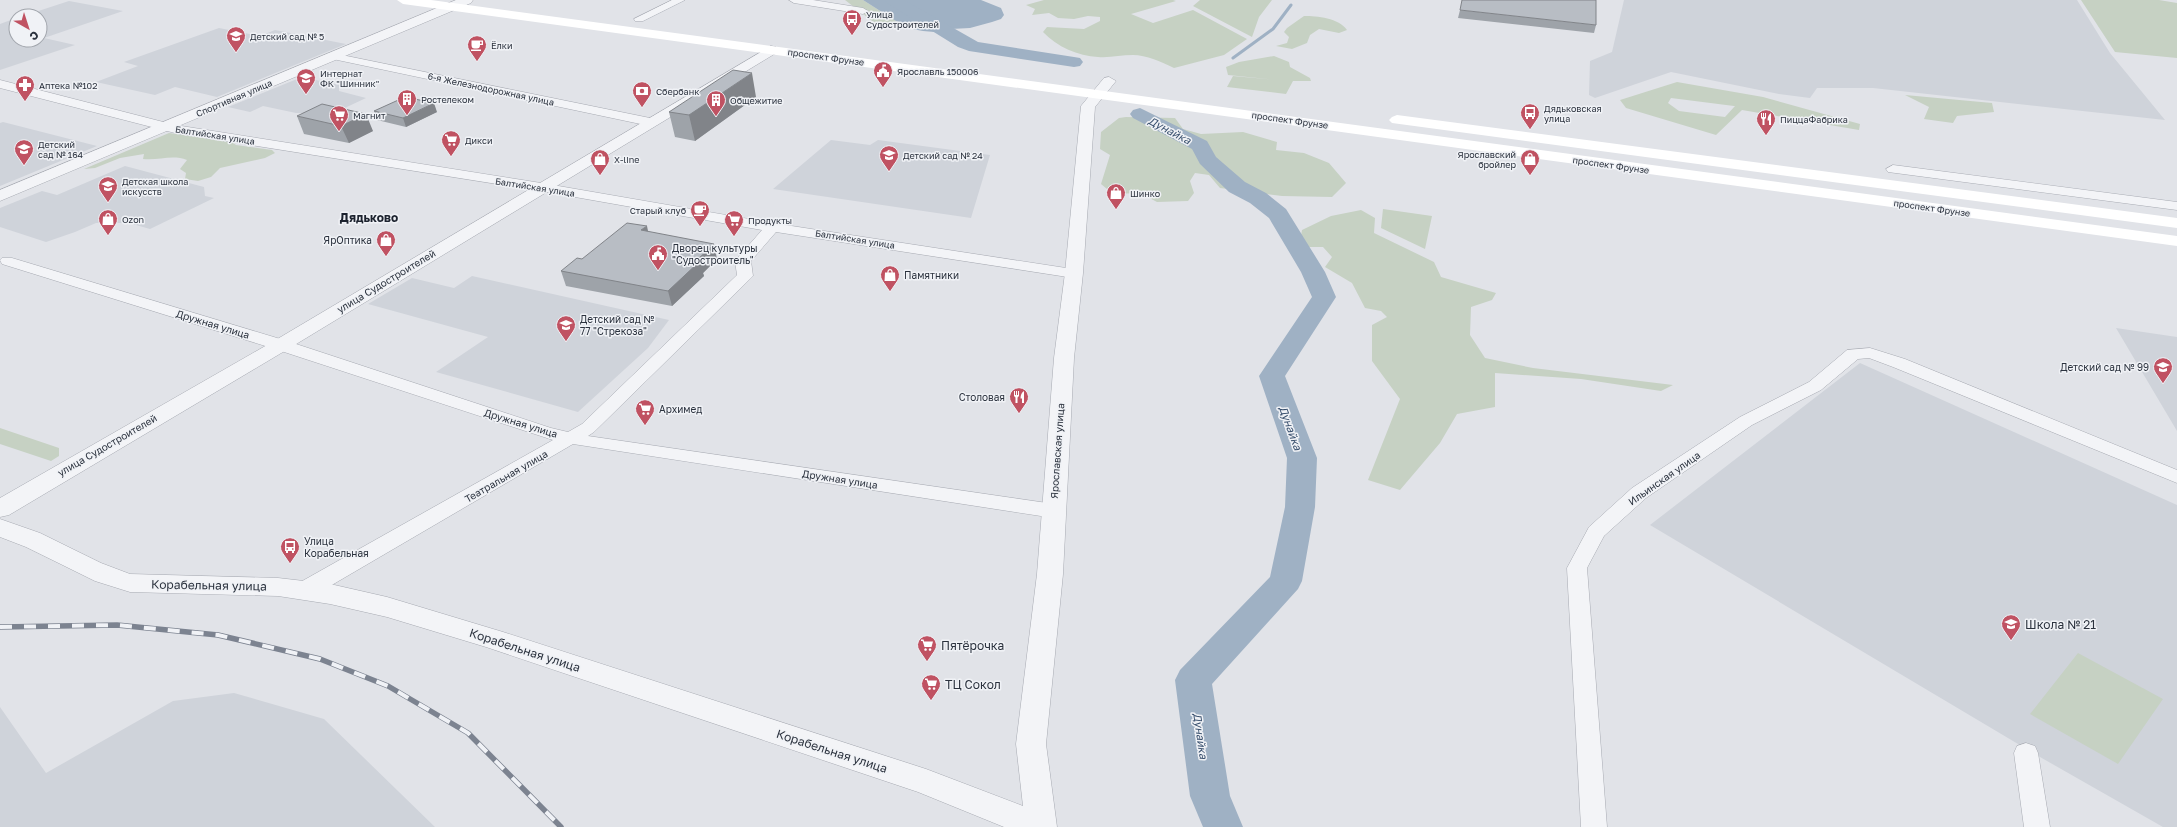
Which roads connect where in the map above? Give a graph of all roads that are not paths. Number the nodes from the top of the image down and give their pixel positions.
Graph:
1 (403, 0) edge
2 (467, 0) edge
3 (497, 0) edge
4 (680, 0) edge
5 (794, 0) edge
6 (452, 6) junction
7 (864, 11) dead end
8 (639, 19) junction
9 (771, 50) junction
10 (332, 56) junction
11 (0, 84) edge
12 (1103, 88) junction
13 (1193, 93) dead end
14 (1381, 118) dead end
15 (650, 122) junction
16 (166, 126) junction
17 (1893, 169) dead end
18 (541, 187) junction
19 (0, 196) edge
20 (2177, 206) edge
21 (2177, 223) edge
22 (772, 227) junction
23 (2177, 242) edge
24 (7, 261) dead end
25 (1074, 273) junction
26 (281, 345) junction
27 (573, 438) junction
28 (2177, 477) edge
29 (0, 509) edge
30 (1054, 511) junction
31 (0, 528) edge
32 (305, 590) junction
33 (2026, 752) dead end
34 (1040, 827) edge
35 (1594, 827) edge
36 (2037, 827) edge

1 - 6 main road, проспект Фрунзе
2 - 6 street, Спортивная улица
3 - 8 main road, проспект Фрунзе
4 - 8 street
5 - 7 street
6 - 9 main road, проспект Фрунзе
6 - 10 street, Спортивная улица
8 - 12 main road, проспект Фрунзе
9 - 12 main road, проспект Фрунзе
9 - 15 street, улица Судостроителей
10 - 15 street, 6-я Железнодорожная улица
10 - 16 street, Спортивная улица
11 - 16 street, Балтийская улица
12 - 13 main road, проспект Фрунзе
12 - 23 main road, проспект Фрунзе
12 - 25 street, Ярославская улица
14 - 21 main road, проспект Фрунзе
15 - 18 street, улица Судостроителей
16 - 18 street, Балтийская улица
16 - 19 street, Спортивная улица
17 - 20 street
18 - 22 street, Балтийская улица
18 - 26 street, улица Судостроителей
22 - 25 street, Балтийская улица
22 - 27 street, Театральная улица
24 - 26 street, Дружная улица
25 - 30 street, Ярославская улица
26 - 27 street, Дружная улица
26 - 29 street, улица Судостроителей
27 - 30 street, Дружная улица
27 - 32 street, Театральная улица
28 - 35 street, Ильинская улица
30 - 34 street, Ярославская улица
31 - 32 street, Корабельная улица
32 - 34 street, Корабельная улица
33 - 36 street

